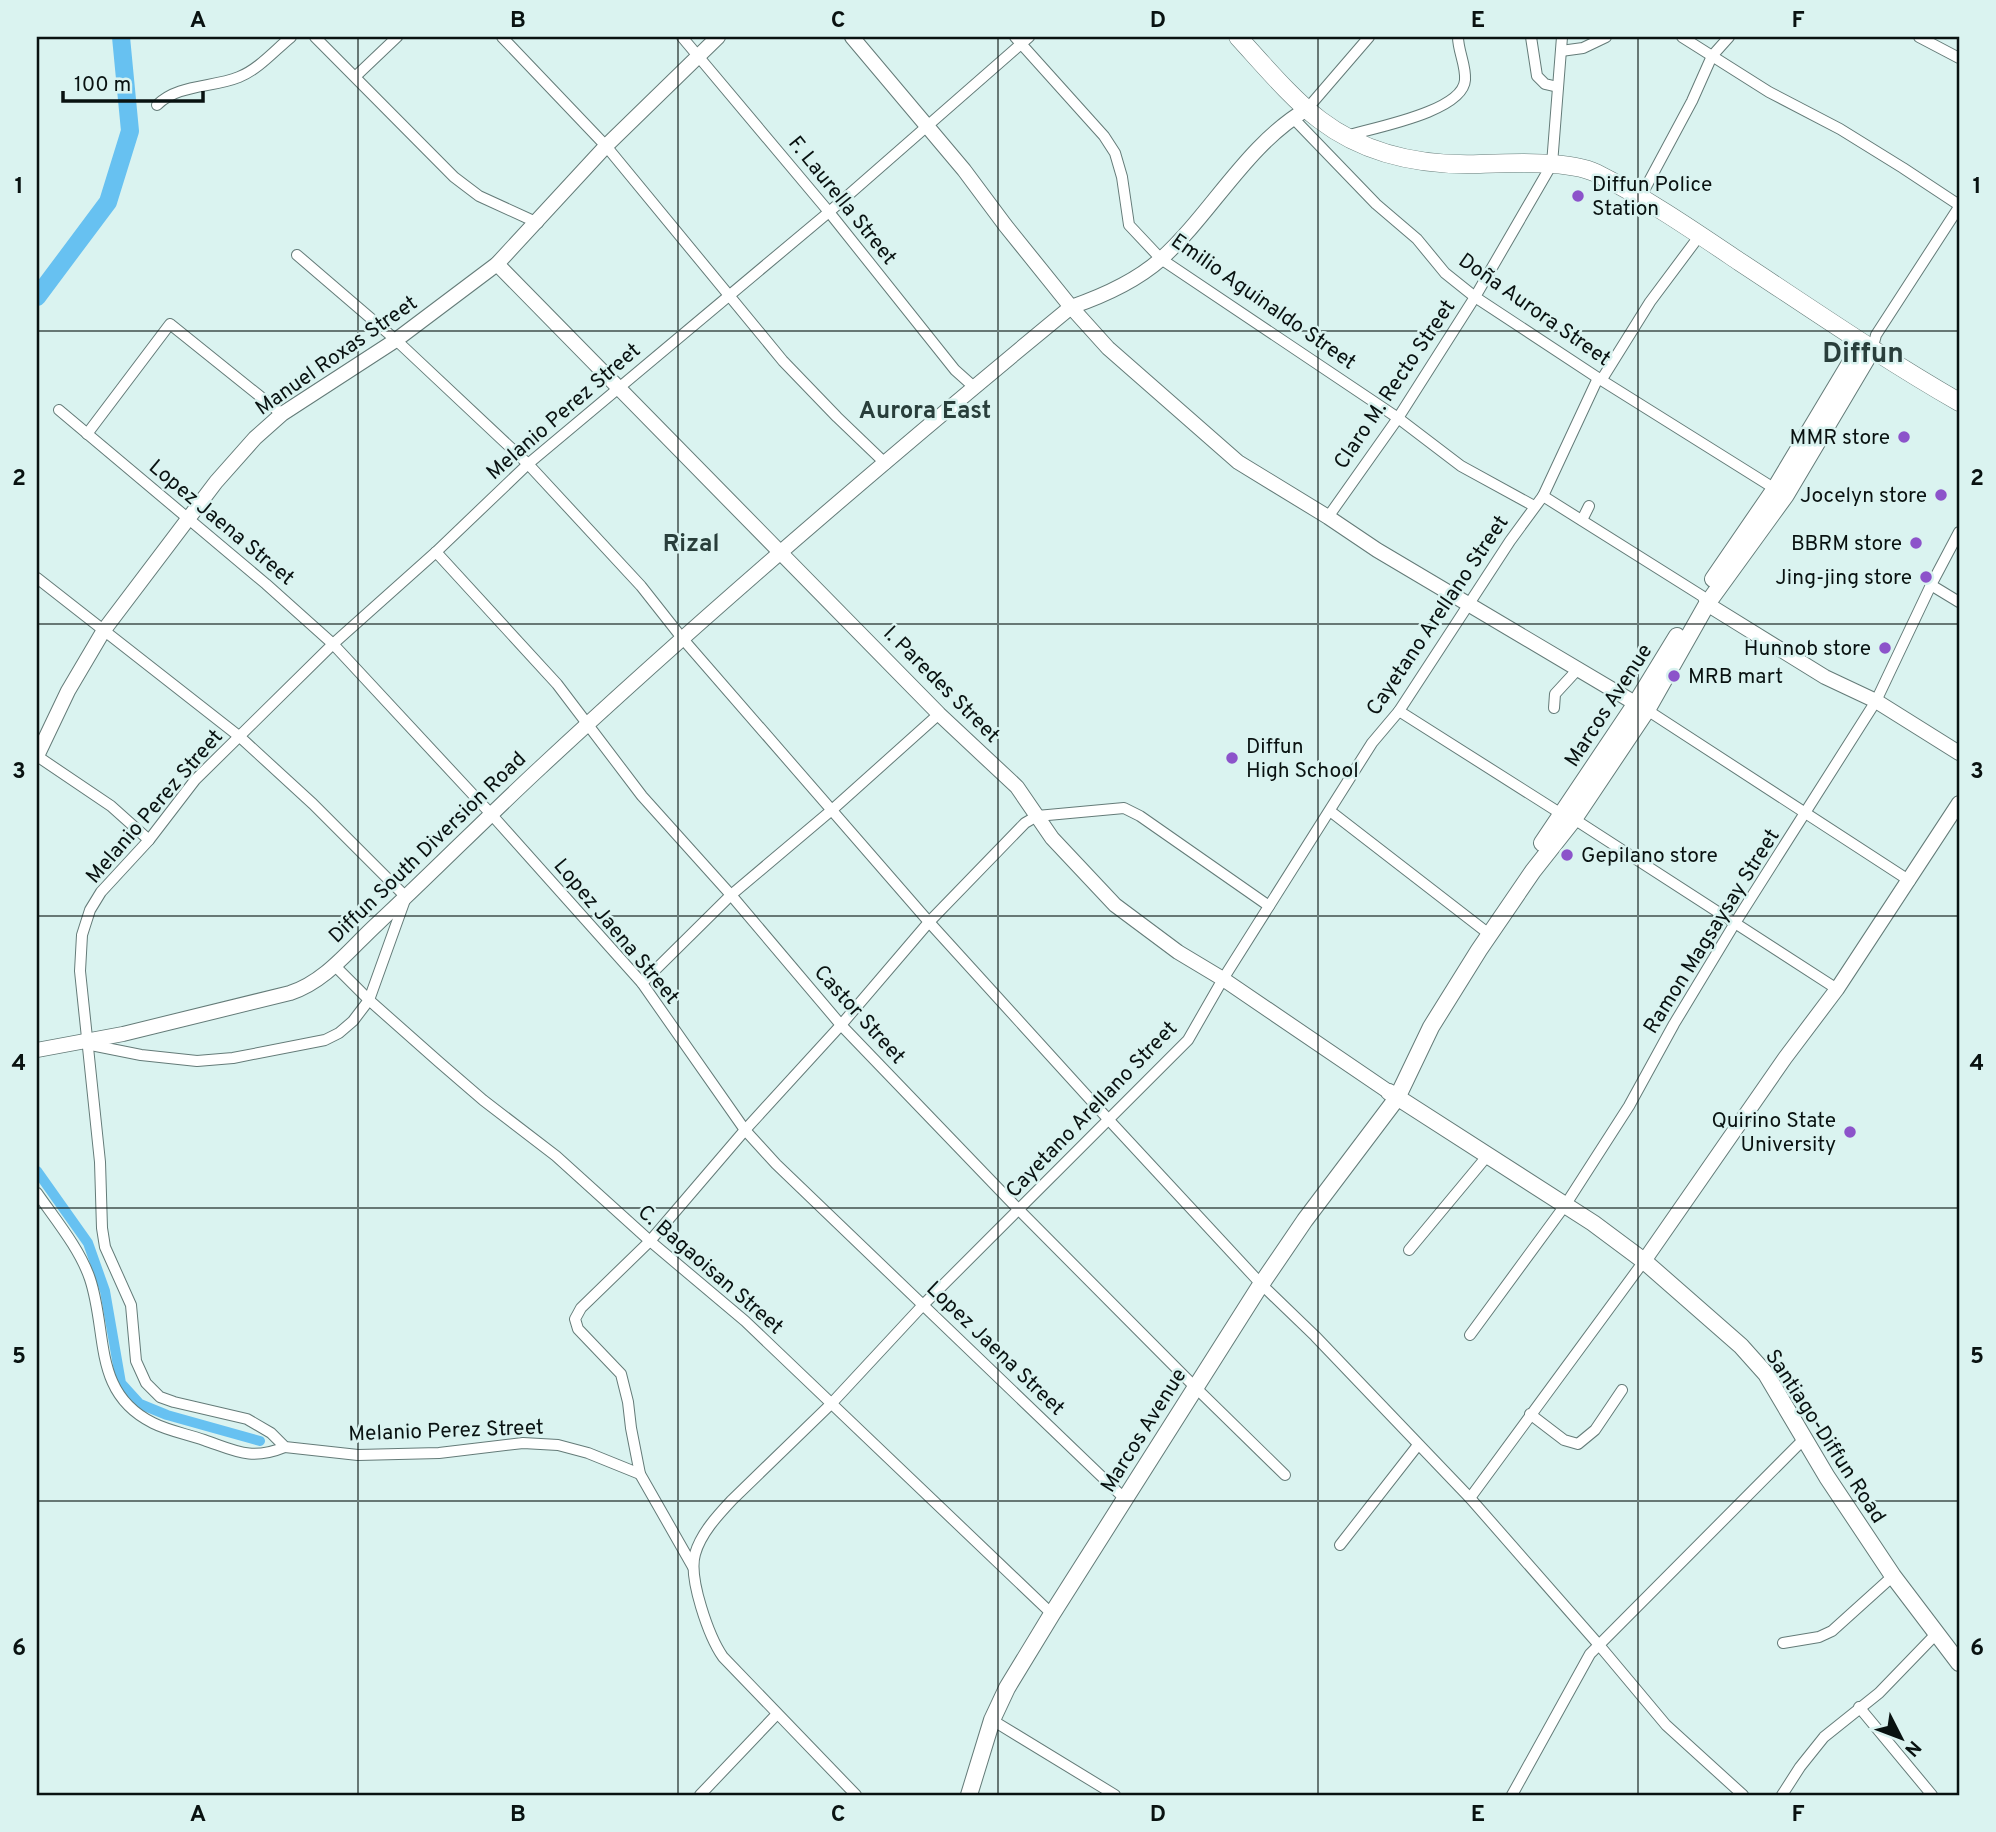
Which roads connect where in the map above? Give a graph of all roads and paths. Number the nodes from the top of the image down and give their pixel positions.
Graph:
1 (291, 37) edge
2 (315, 37) edge
3 (397, 37) edge
4 (502, 37) edge
5 (682, 37) edge
6 (718, 37) edge
7 (852, 37) edge
8 (1238, 37) edge
9 (1369, 37) edge
10 (1458, 37) edge
11 (1531, 37) edge
12 (1562, 37) edge
13 (1606, 37) edge
14 (1682, 37) edge
15 (1729, 37) edge
16 (1919, 37) edge
17 (1022, 39) edge
18 (1561, 51) junction
19 (699, 55) junction
20 (1712, 56) junction
21 (1959, 58) edge
22 (356, 76) junction
23 (1558, 87) junction
24 (157, 105) dead end
25 (1300, 114) junction
26 (928, 128) junction
27 (1346, 136) junction
28 (606, 146) junction
29 (1552, 164) junction
30 (1640, 198) junction
31 (1959, 206) edge
32 (829, 212) junction
33 (538, 223) junction
34 (1700, 235) junction
35 (297, 255) dead end
36 (1161, 259) junction
37 (497, 264) junction
38 (729, 296) junction
39 (1475, 297) junction
40 (1071, 307) junction
41 (396, 340) junction
42 (1870, 342) junction
43 (1600, 379) junction
44 (619, 387) junction
45 (974, 387) junction
46 (1959, 402) edge
47 (59, 410) dead end
48 (282, 414) junction
49 (1398, 418) junction
50 (87, 434) junction
51 (528, 464) junction
52 (886, 464) junction
53 (1780, 492) junction
54 (1543, 496) junction
55 (1534, 506) junction
56 (1589, 506) dead end
57 (1328, 517) junction
58 (188, 520) junction
59 (1586, 523) junction
60 (1605, 525) dead end
61 (1959, 532) edge
62 (781, 551) junction
63 (436, 552) junction
64 (37, 578) edge
65 (1931, 585) junction
66 (1704, 600) junction
67 (1959, 602) edge
68 (1469, 605) junction
69 (104, 630) junction
70 (682, 638) junction
71 (334, 644) junction
72 (1578, 669) junction
73 (1876, 702) junction
74 (1642, 706) junction
75 (1554, 708) dead end
76 (1399, 711) junction
77 (939, 714) junction
78 (588, 723) junction
79 (240, 737) junction
80 (1959, 752) edge
81 (37, 756) edge
82 (1959, 803) edge
83 (833, 810) junction
84 (1330, 811) junction
85 (1807, 813) junction
86 (491, 814) junction
87 (1037, 816) junction
88 (1569, 817) junction
89 (149, 840) junction
90 (1910, 880) junction
91 (732, 895) junction
92 (406, 897) junction
93 (1269, 906) junction
94 (929, 922) junction
95 (1735, 923) junction
96 (1486, 932) junction
97 (334, 965) junction
98 (1223, 979) junction
99 (642, 983) junction
100 (1837, 989) junction
101 (369, 1000) junction
102 (841, 1025) junction
103 (86, 1042) junction
104 (37, 1050) edge
105 (1392, 1099) junction
106 (1108, 1119) junction
107 (745, 1130) junction
108 (1488, 1155) junction
109 (37, 1193) edge
110 (1566, 1205) junction
111 (1019, 1210) junction
112 (650, 1241) junction
113 (1409, 1250) dead end
114 (1644, 1261) junction
115 (1261, 1284) junction
116 (923, 1305) junction
117 (1470, 1335) dead end
118 (1195, 1387) junction
119 (1622, 1390) dead end
120 (831, 1404) junction
121 (1530, 1414) junction
122 (1804, 1439) junction
123 (1418, 1445) junction
124 (285, 1447) junction
125 (640, 1474) junction
126 (1285, 1475) dead end
127 (1470, 1497) junction
128 (1124, 1498) junction
129 (1340, 1545) dead end
130 (694, 1568) junction
131 (1893, 1576) junction
132 (1052, 1614) junction
133 (1937, 1633) junction
134 (1783, 1643) dead end
135 (1599, 1645) junction
136 (1959, 1662) edge
137 (1859, 1707) junction
138 (778, 1714) junction
139 (992, 1720) junction
140 (700, 1795) edge
141 (856, 1795) edge
142 (969, 1795) edge
143 (1115, 1795) edge
144 (1512, 1795) edge
145 (1743, 1795) edge
146 (1782, 1795) edge
147 (1932, 1795) edge

1 - 24 street
2 - 22 street
3 - 22 street
4 - 28 street
5 - 19 street, F. Laurella Street
6 - 19 street, Manuel Roxas Street
7 - 26 street
8 - 25 main road
9 - 25 street
10 - 27 street
11 - 23 street
12 - 18 street, Claro M. Recto Street
13 - 18 street
14 - 20 street
15 - 20 street
16 - 21 street
17 - 26 street, Melanio Perez Street
17 - 36 street, Emilio Aguinaldo Street
18 - 23 street, Claro M. Recto Street
19 - 28 street, Manuel Roxas Street
19 - 32 street, F. Laurella Street
20 - 30 street
20 - 31 street
22 - 33 street
23 - 29 street, Claro M. Recto Street
25 - 27 main road
25 - 36 street
25 - 39 street, Doña Aurora Street
26 - 32 street, Melanio Perez Street
26 - 40 street
27 - 29 main road
28 - 33 street, Manuel Roxas Street
28 - 38 street
29 - 30 main road
29 - 39 street, Claro M. Recto Street
30 - 34 main road
31 - 42 street, Marcos Avenue
32 - 38 street, Melanio Perez Street
32 - 45 street, F. Laurella Street
33 - 37 street, Manuel Roxas Street
34 - 42 main road
34 - 43 street, Cayetano Arellano Street
35 - 41 street
36 - 40 street
36 - 49 street, Emilio Aguinaldo Street
37 - 41 street, Manuel Roxas Street
37 - 44 street, I. Paredes Street
38 - 44 street, Melanio Perez Street
38 - 52 street
39 - 43 street, Doña Aurora Street
39 - 49 street, Claro M. Recto Street
40 - 45 street, Diffun South Diversion Road
40 - 57 street
41 - 48 street, Manuel Roxas Street
41 - 51 street
42 - 46 main road
42 - 53 main road, Marcos Avenue
43 - 53 street, Doña Aurora Street
43 - 54 street, Cayetano Arellano Street
44 - 51 street, Melanio Perez Street
44 - 62 street, I. Paredes Street
45 - 52 street, Diffun South Diversion Road
47 - 50 street, Lopez Jaena Street
48 - 50 street
48 - 58 street, Manuel Roxas Street
49 - 55 street, Emilio Aguinaldo Street
49 - 57 street, Claro M. Recto Street
50 - 58 street, Lopez Jaena Street
51 - 63 street, Melanio Perez Street
51 - 70 street
52 - 62 street, Diffun South Diversion Road
53 - 66 main road, Marcos Avenue
54 - 55 street, Cayetano Arellano Street
54 - 59 street
55 - 68 street, Cayetano Arellano Street
56 - 59 street
57 - 68 street
58 - 69 street, Manuel Roxas Street
58 - 71 street, Lopez Jaena Street
59 - 60 street
59 - 66 street
61 - 65 street, Ramon Magsaysay Street
62 - 70 street, Diffun South Diversion Road
62 - 77 street, I. Paredes Street
63 - 71 street, Melanio Perez Street
63 - 78 street, Castor Street
64 - 69 street
65 - 67 street
65 - 73 street, Ramon Magsaysay Street
66 - 73 street
66 - 74 main road, Marcos Avenue
68 - 72 street
68 - 76 street, Cayetano Arellano Street
69 - 79 street
69 - 81 street, Manuel Roxas Street
70 - 78 street, Diffun South Diversion Road
70 - 83 street
71 - 79 street, Melanio Perez Street
71 - 86 street, Lopez Jaena Street
72 - 74 street
72 - 75 street
73 - 80 street
73 - 85 street, Ramon Magsaysay Street
74 - 85 street
74 - 88 main road, Marcos Avenue
76 - 84 street, Cayetano Arellano Street
76 - 88 street
77 - 83 street
77 - 87 street, I. Paredes Street
78 - 86 street, Diffun South Diversion Road
78 - 91 street, Castor Street
79 - 89 street, Melanio Perez Street
79 - 92 street
81 - 89 street
82 - 90 street
83 - 91 street
83 - 94 street
84 - 93 street, Cayetano Arellano Street
84 - 96 street
85 - 90 street
85 - 95 street, Ramon Magsaysay Street
86 - 92 street, Diffun South Diversion Road
86 - 99 street, Lopez Jaena Street
87 - 93 street
87 - 94 street
87 - 98 street, I. Paredes Street
88 - 95 street
88 - 96 main road, Marcos Avenue
89 - 103 street, Melanio Perez Street
90 - 100 street
91 - 99 street
91 - 102 street, Castor Street
92 - 97 street, Diffun South Diversion Road
92 - 101 street
93 - 98 street, Cayetano Arellano Street
94 - 102 street
94 - 106 street
95 - 100 street
95 - 110 street, Ramon Magsaysay Street
96 - 105 main road, Marcos Avenue
97 - 101 street, C. Bagaoisan Street
97 - 103 street, Diffun South Diversion Road
98 - 105 street, I. Paredes Street
98 - 106 street, Cayetano Arellano Street
99 - 107 street, Lopez Jaena Street
100 - 114 street
101 - 103 street
101 - 112 street, C. Bagaoisan Street
102 - 107 street
102 - 111 street, Castor Street
103 - 104 street, Diffun South Diversion Road
103 - 124 street, Melanio Perez Street
105 - 108 main road, Santiago-Diffun Road
105 - 115 main road, Marcos Avenue
106 - 111 street, Cayetano Arellano Street
106 - 115 street
107 - 112 street
107 - 116 street, Lopez Jaena Street
108 - 110 main road, Santiago-Diffun Road
108 - 113 street
109 - 124 street
110 - 114 main road, Santiago-Diffun Road
110 - 117 street, Ramon Magsaysay Street
111 - 116 street, Cayetano Arellano Street
111 - 118 street, Castor Street
112 - 120 street, C. Bagaoisan Street
112 - 125 street
114 - 121 street
114 - 122 main road, Santiago-Diffun Road
115 - 118 main road, Marcos Avenue
115 - 123 street
116 - 120 street, Cayetano Arellano Street
116 - 128 street, Lopez Jaena Street
118 - 126 street, Castor Street
118 - 128 main road, Marcos Avenue
119 - 121 street
120 - 130 street, Cayetano Arellano Street
120 - 132 street, C. Bagaoisan Street
121 - 127 street
122 - 131 main road, Santiago-Diffun Road
122 - 135 street
123 - 127 street
123 - 129 street
124 - 125 street, Melanio Perez Street
125 - 130 street
127 - 135 street
128 - 132 main road, Marcos Avenue
130 - 138 street
131 - 133 main road, Santiago-Diffun Road
131 - 134 street
132 - 139 main road, Marcos Avenue
133 - 136 main road, Santiago-Diffun Road
133 - 137 street
135 - 144 street
135 - 145 street
137 - 146 street
137 - 147 street
138 - 140 street
138 - 141 street
139 - 142 main road, Marcos Avenue
139 - 143 street

